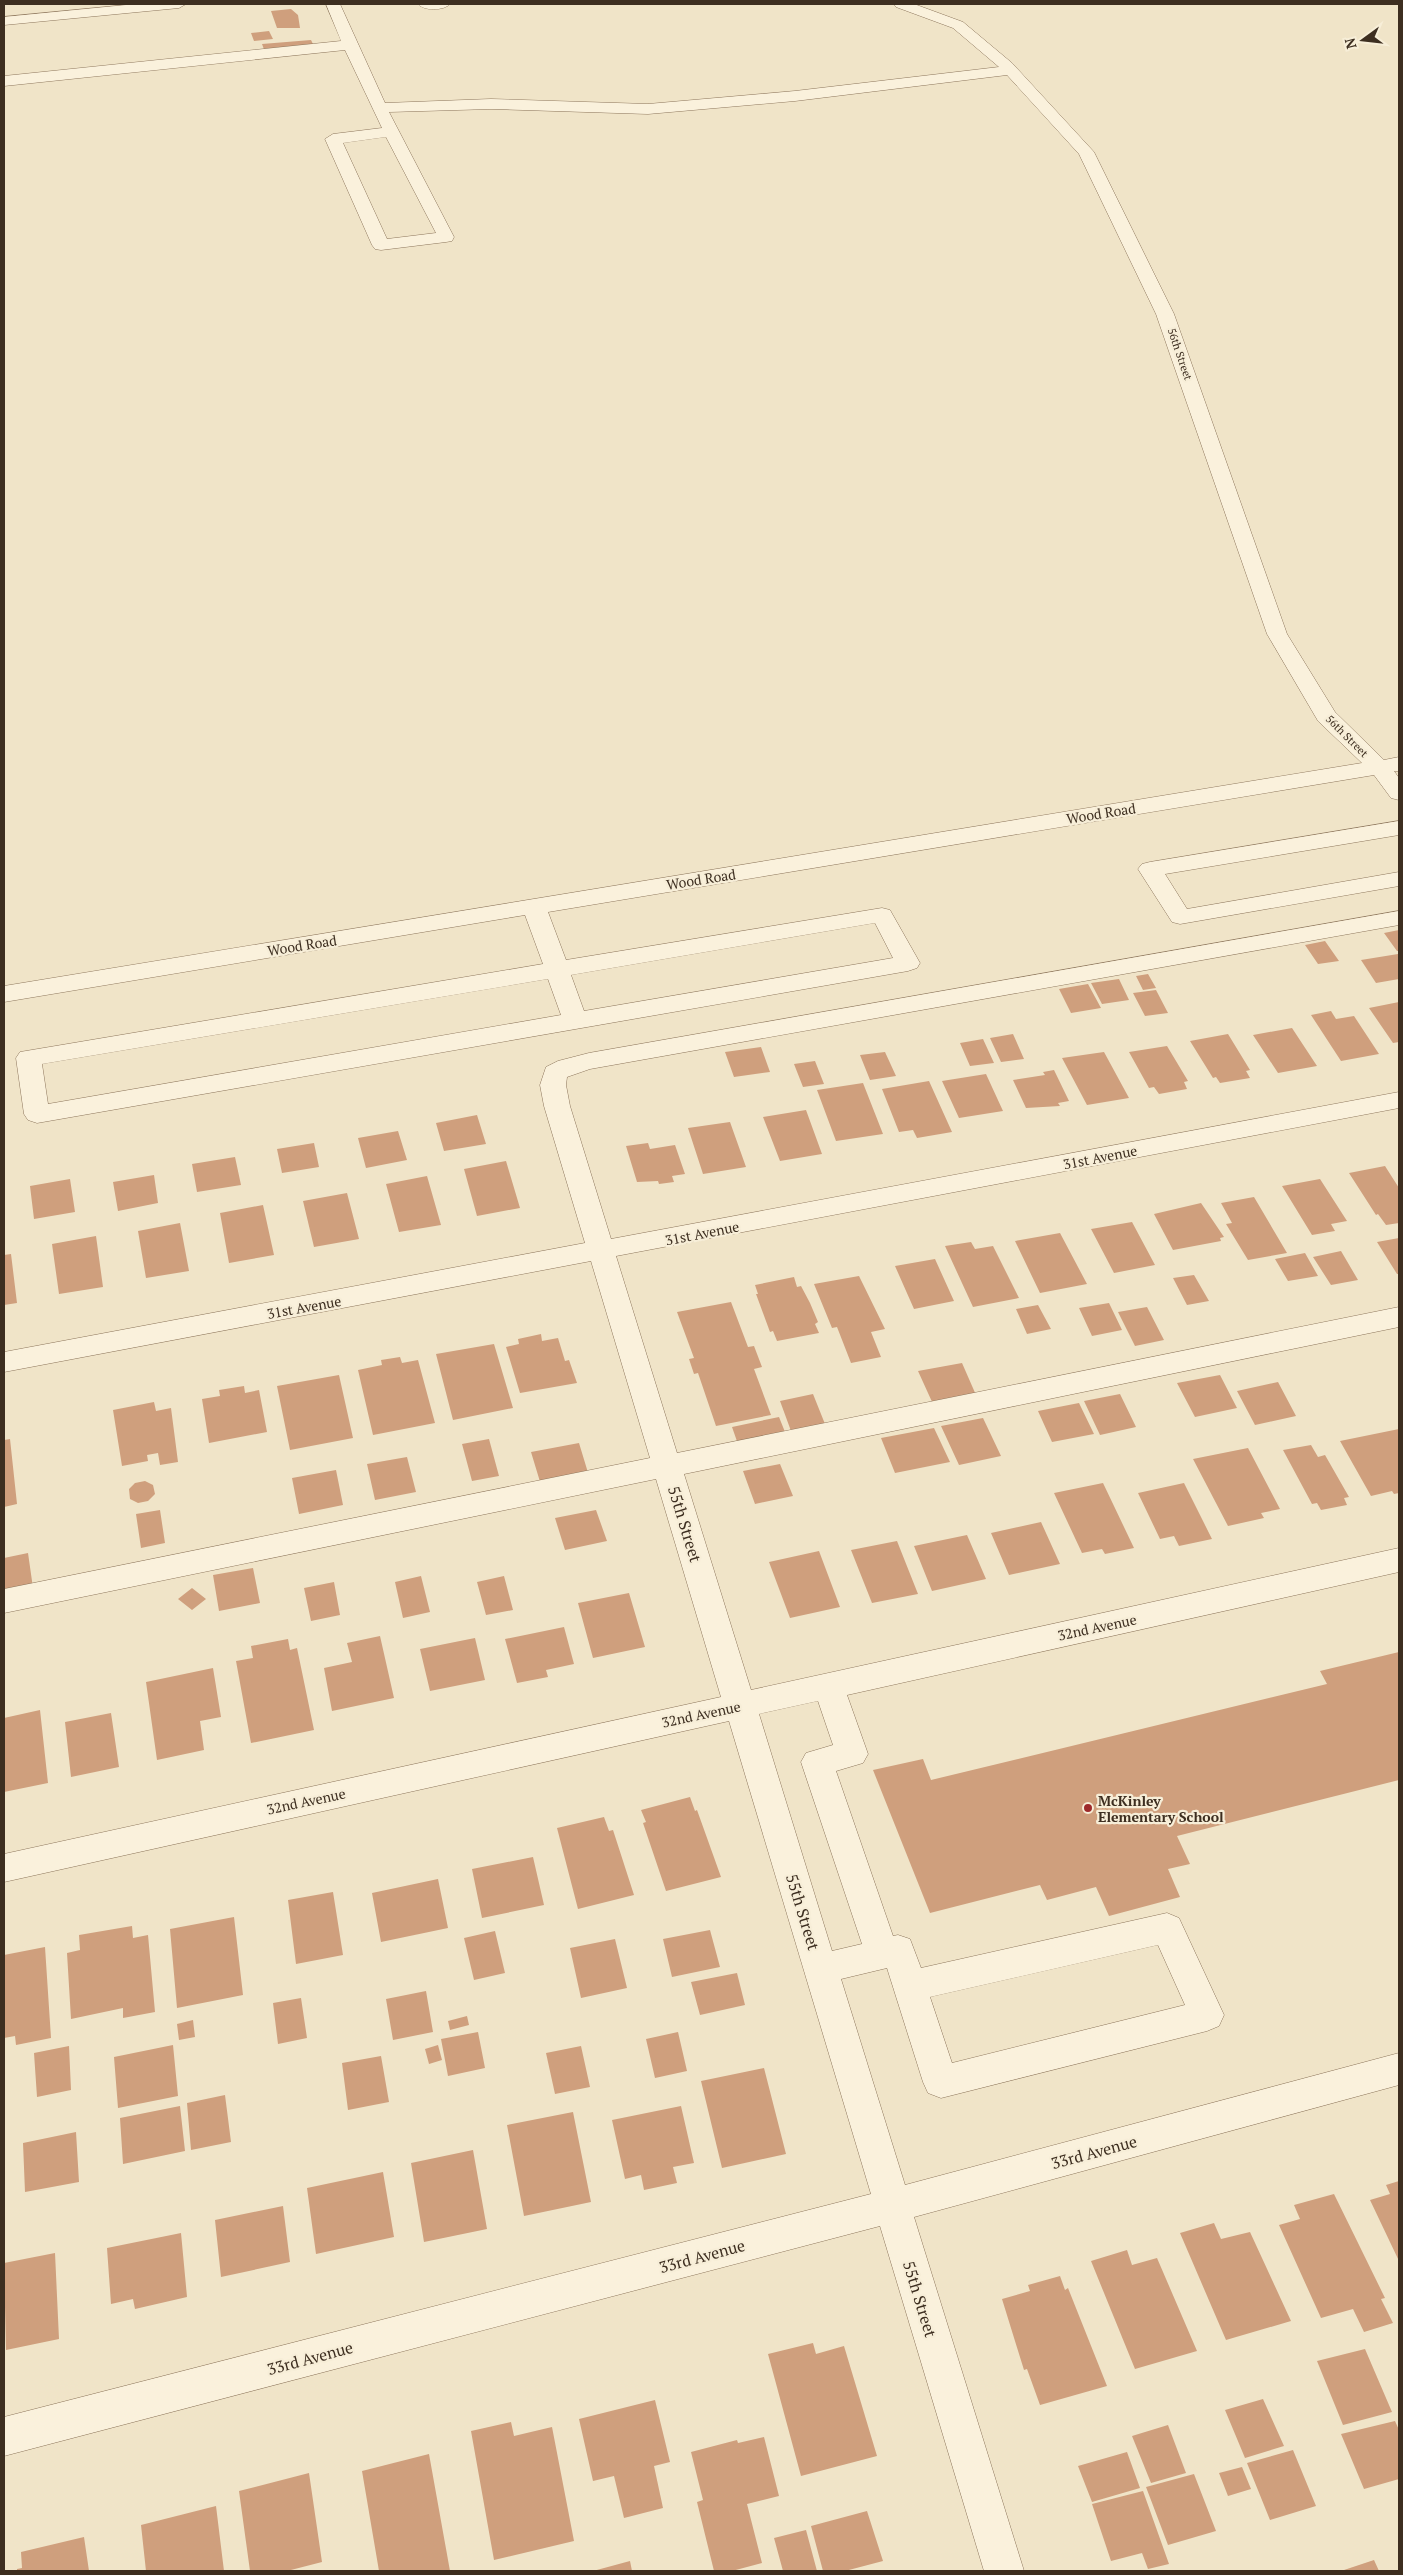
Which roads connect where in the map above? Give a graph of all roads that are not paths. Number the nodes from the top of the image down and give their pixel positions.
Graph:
1 (179, 4) edge
2 (334, 4) edge
3 (425, 4) edge
4 (443, 4) edge
5 (901, 4) edge
6 (4, 21) edge
7 (350, 45) junction
8 (1010, 70) junction
9 (4, 81) edge
10 (380, 108) junction
11 (392, 132) junction
12 (1389, 765) edge
13 (1399, 793) edge
14 (1399, 828) edge
15 (1399, 879) edge
16 (534, 907) junction
17 (1399, 918) edge
18 (557, 969) junction
19 (4, 994) edge
20 (575, 1020) junction
21 (1399, 1100) edge
22 (602, 1252) junction
23 (1399, 1317) edge
24 (4, 1362) edge
25 (667, 1466) junction
26 (1397, 1566) edge
27 (4, 1601) edge
28 (828, 1686) junction
29 (740, 1705) junction
30 (4, 1868) edge
31 (882, 1954) junction
32 (820, 1969) junction
33 (910, 1986) junction
34 (1399, 2069) edge
35 (892, 2206) junction
36 (4, 2437) edge
37 (1004, 2571) edge

1 - 6 street
2 - 7 street
3 - 4 street
5 - 8 street, 56th Street
7 - 9 street
7 - 10 street
8 - 10 street
8 - 12 street, 56th Street
10 - 11 street
11 - 11 street
12 - 13 street, 56th Street
12 - 16 street, Wood Road
14 - 15 street
16 - 18 street
16 - 19 street, Wood Road
17 - 22 street, 55th Street
18 - 20 street
18 - 20 street
18 - 20 street
21 - 22 street, 31st Avenue
22 - 24 street, 31st Avenue
22 - 25 street, 55th Street
23 - 25 street
25 - 27 street
25 - 29 street, 55th Street
26 - 28 street, 32nd Avenue
28 - 29 street, 32nd Avenue
28 - 31 street
29 - 30 street, 32nd Avenue
29 - 32 street, 55th Street
31 - 32 street
31 - 33 street
32 - 35 street, 55th Street
33 - 33 street
34 - 35 street, 33rd Avenue
35 - 36 street, 33rd Avenue
35 - 37 street, 55th Street

